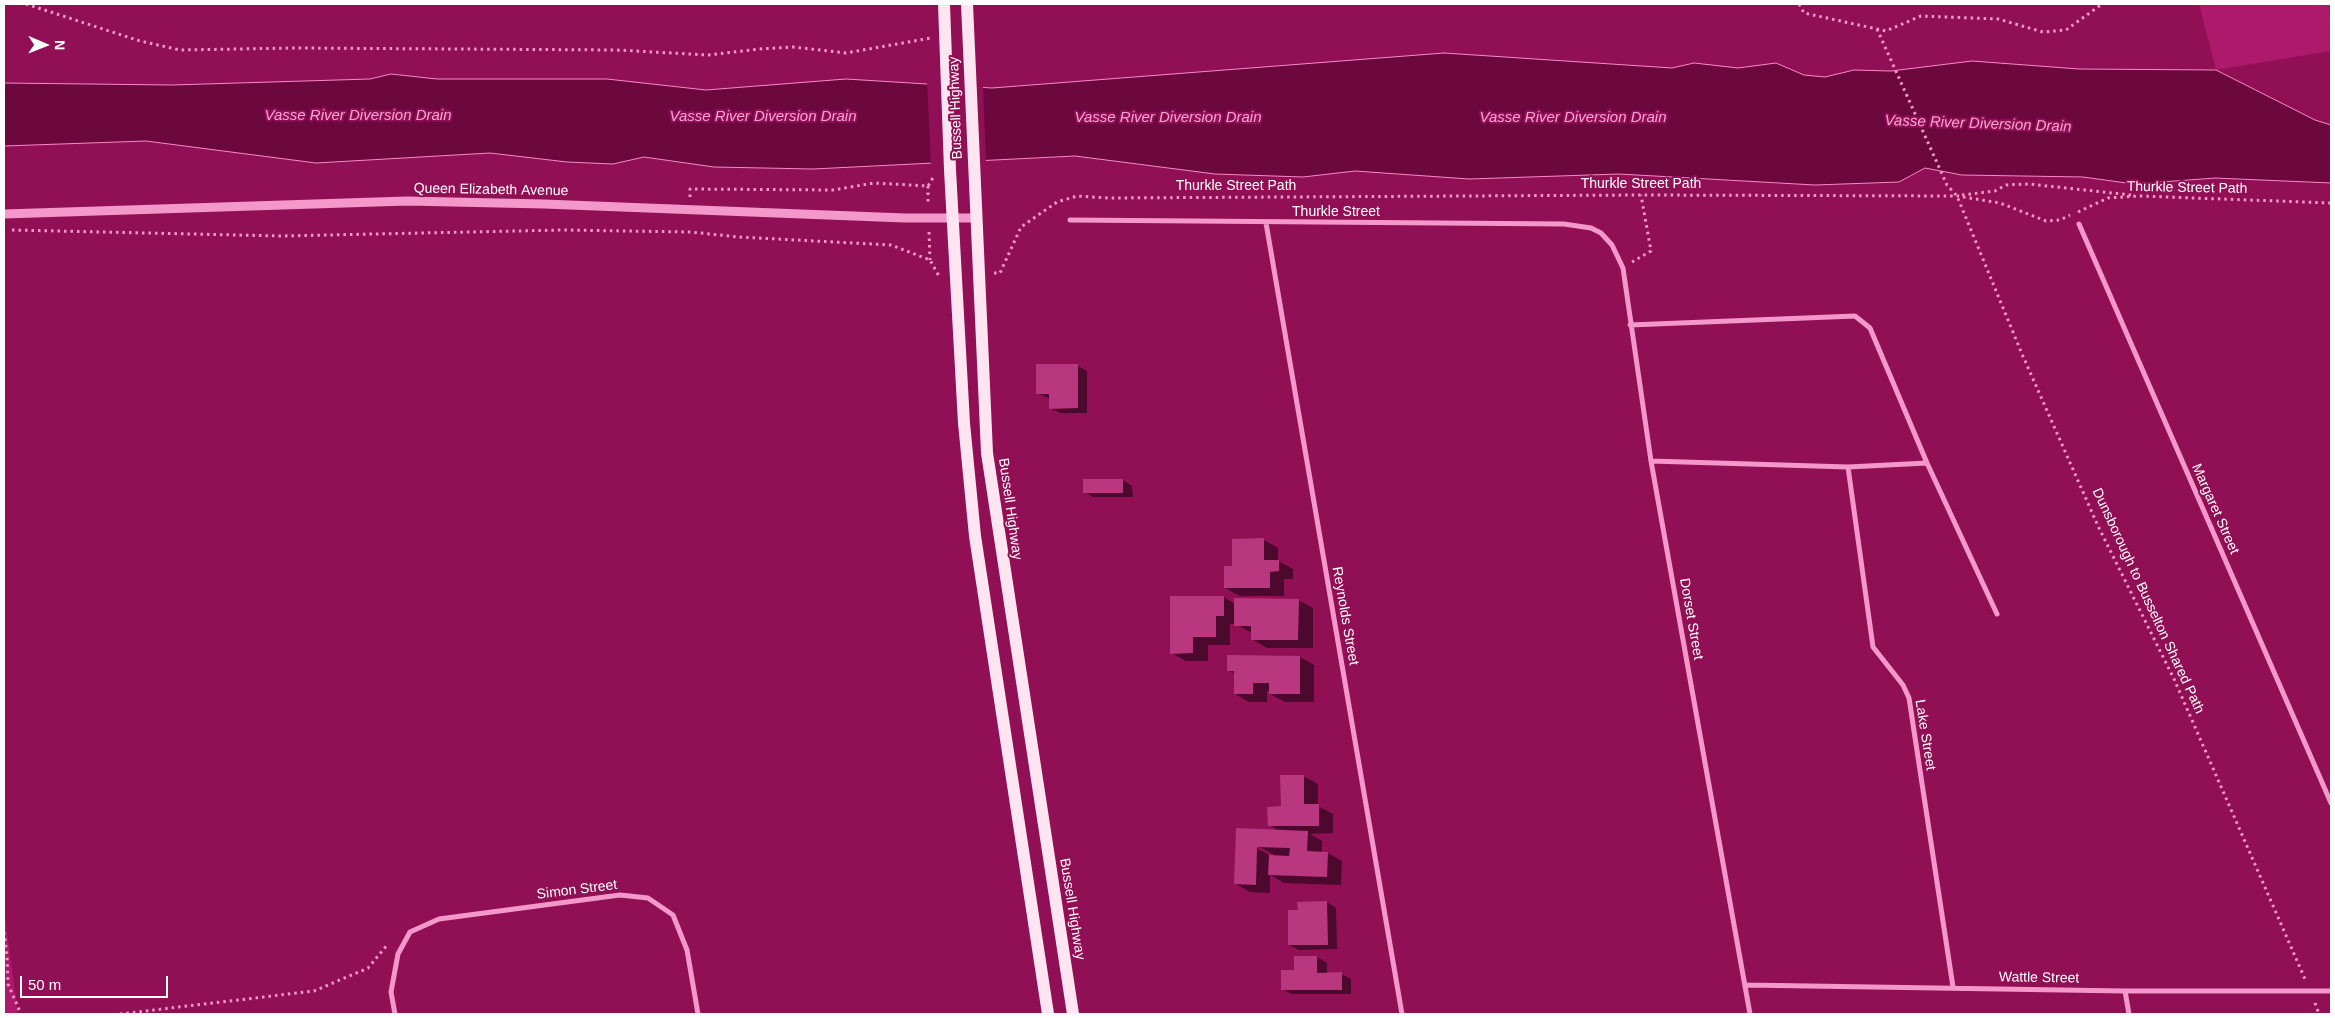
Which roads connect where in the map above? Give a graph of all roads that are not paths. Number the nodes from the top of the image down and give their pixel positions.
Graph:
1 (944, 4) edge
2 (967, 4) edge
3 (4, 214) edge
4 (977, 218) junction
5 (953, 219) junction
6 (1070, 220) dead end
7 (1266, 222) junction
8 (2079, 224) dead end
9 (1601, 232) joint
10 (1630, 325) junction
11 (1650, 461) junction
12 (1927, 463) junction
13 (1848, 467) junction
14 (1997, 614) dead end
15 (2331, 803) edge
16 (1746, 985) junction
17 (1953, 987) junction
18 (2125, 991) junction
19 (2331, 991) edge
20 (395, 1014) edge
21 (698, 1014) edge
22 (1048, 1014) edge
23 (1073, 1014) edge
24 (1402, 1014) edge
25 (1750, 1014) edge
26 (2129, 1014) edge

1 - 5 main road, Bussell Highway
2 - 4 main road, Bussell Highway
3 - 5 street, Queen Elizabeth Avenue
4 - 5 street, Queen Elizabeth Avenue
4 - 23 main road, Bussell Highway
5 - 22 main road, Bussell Highway
6 - 7 street, Thurkle Street
7 - 9 street, Thurkle Street
7 - 24 street, Reynolds Street
8 - 15 street, Margaret Street
9 - 10 street, Dorset Street
10 - 11 street, Dorset Street
10 - 12 street
11 - 13 street
11 - 16 street, Dorset Street
12 - 13 street
12 - 14 street
13 - 17 street, Lake Street
16 - 17 street, Wattle Street
16 - 25 street, Dorset Street
17 - 18 street, Wattle Street
18 - 19 street, Wattle Street
18 - 26 street
20 - 21 street, Simon Street

